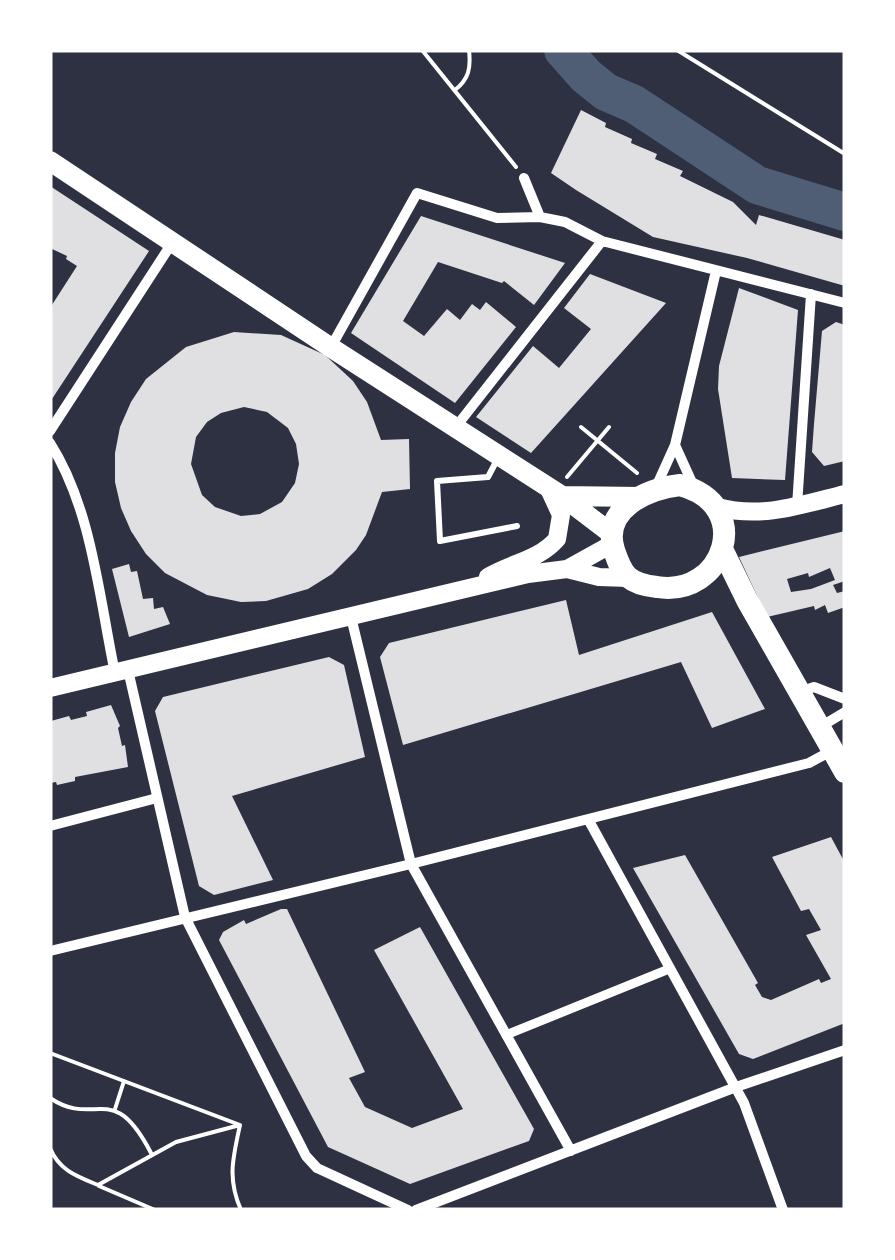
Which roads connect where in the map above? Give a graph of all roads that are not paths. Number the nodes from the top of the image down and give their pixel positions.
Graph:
1 (50, 160) edge
2 (522, 174) road end
3 (540, 217) junction
4 (602, 241) junction
5 (172, 243) junction
6 (716, 272) junction
7 (811, 294) junction
8 (845, 303) edge
9 (330, 348) junction
10 (455, 428) junction
11 (50, 431) edge
12 (50, 443) edge
13 (675, 445) junction
14 (499, 457) junction
15 (696, 489) junction
16 (555, 492) junction
17 (647, 493) junction
18 (845, 494) edge
19 (797, 506) junction
20 (717, 507) junction
21 (763, 514) junction
22 (518, 526) dead end
23 (612, 539) junction
24 (724, 544) junction
25 (566, 569) junction
26 (629, 578) junction
27 (698, 578) junction
28 (473, 586) junction
29 (747, 600) junction
30 (351, 617) junction
31 (122, 672) junction
32 (50, 688) edge
33 (800, 692) junction
34 (845, 699) edge
35 (845, 712) edge
36 (820, 727) junction
37 (833, 750) junction
38 (845, 772) edge
39 (157, 798) junction
40 (588, 819) junction
41 (50, 826) edge
42 (411, 864) junction
43 (185, 917) junction
44 (50, 950) edge
45 (669, 969) junction
46 (506, 1035) junction
47 (845, 1050) edge
48 (736, 1088) junction
49 (571, 1152) junction
50 (408, 1210) edge
51 (416, 1210) edge
52 (783, 1210) edge

1 - 5 main road
2 - 3 street
3 - 4 street
3 - 9 street
4 - 6 street
4 - 10 street
5 - 9 main road
5 - 11 street
6 - 7 street
6 - 13 street
7 - 8 street
7 - 19 street
9 - 10 main road
10 - 14 main road
12 - 31 street
13 - 15 street
13 - 17 street
14 - 16 main road
14 - 22 lane
15 - 17 main road
15 - 20 main road
16 - 17 main road
16 - 23 main road
16 - 28 street
17 - 23 main road
18 - 19 street
19 - 21 street
20 - 21 street
20 - 24 main road
21 - 24 street
23 - 25 street
23 - 26 main road
24 - 27 main road
24 - 29 main road
25 - 26 street
25 - 28 street
26 - 27 main road
27 - 29 main road
28 - 30 street
29 - 33 main road
30 - 31 street
30 - 42 street
31 - 32 street
31 - 39 street
33 - 34 street
33 - 36 main road
35 - 36 street
36 - 37 main road
37 - 38 main road
37 - 40 street
39 - 41 street
39 - 43 street
40 - 42 street
40 - 45 street
42 - 43 street
42 - 46 street
43 - 44 street
43 - 50 street
45 - 46 street
45 - 48 street
46 - 49 street
47 - 48 street
48 - 49 street
48 - 52 street
49 - 51 street

